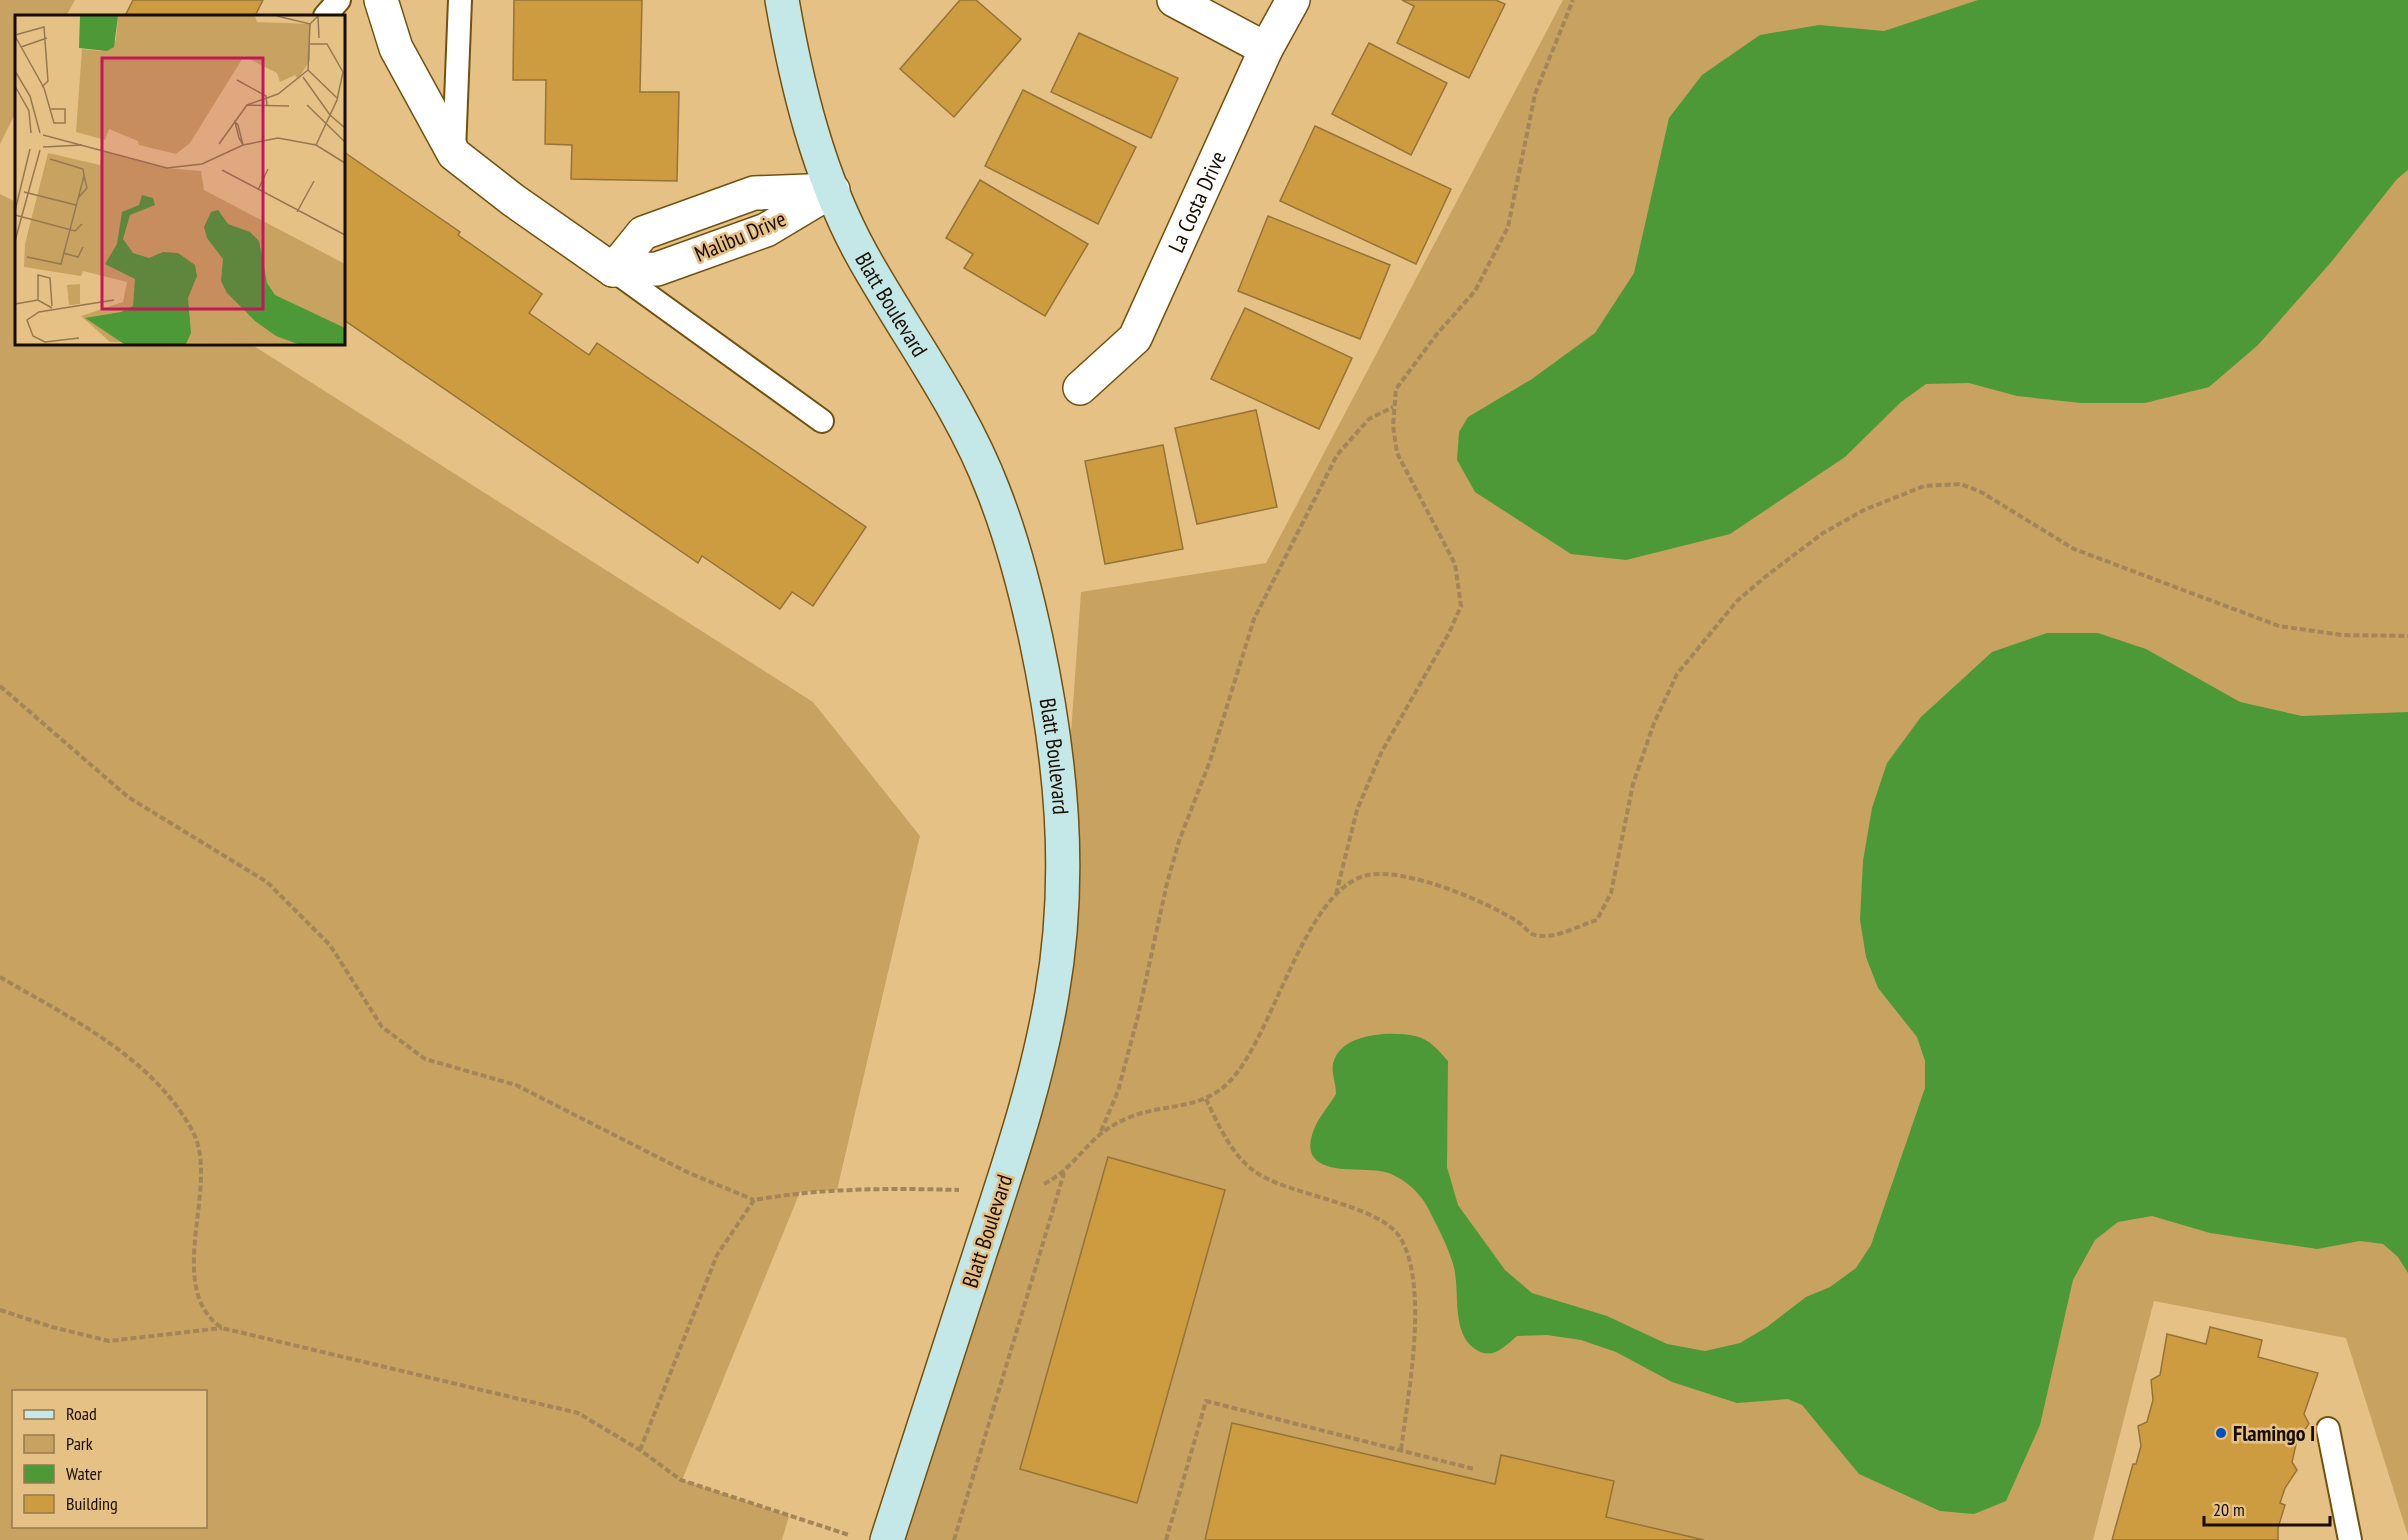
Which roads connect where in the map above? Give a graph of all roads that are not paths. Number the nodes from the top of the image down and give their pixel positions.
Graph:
1 (339, 0) edge
2 (381, 0) edge
3 (460, 0) edge
4 (782, 0) edge
5 (1174, 0) edge
6 (1293, 0) edge
7 (326, 15) edge
8 (1266, 49) junction
9 (454, 154) junction
10 (833, 190) junction
11 (613, 270) junction
12 (1080, 388) dead end
13 (822, 421) dead end
14 (2328, 1429) dead end
15 (887, 1540) edge
16 (2350, 1540) edge

1 - 7 lane
2 - 9 street
3 - 9 lane
4 - 10 street, Blatt Boulevard
5 - 8 street
6 - 8 street, La Costa Drive
8 - 12 street, La Costa Drive
9 - 11 street
10 - 11 street, Malibu Drive
10 - 15 street, Blatt Boulevard
11 - 13 lane
14 - 16 lane

